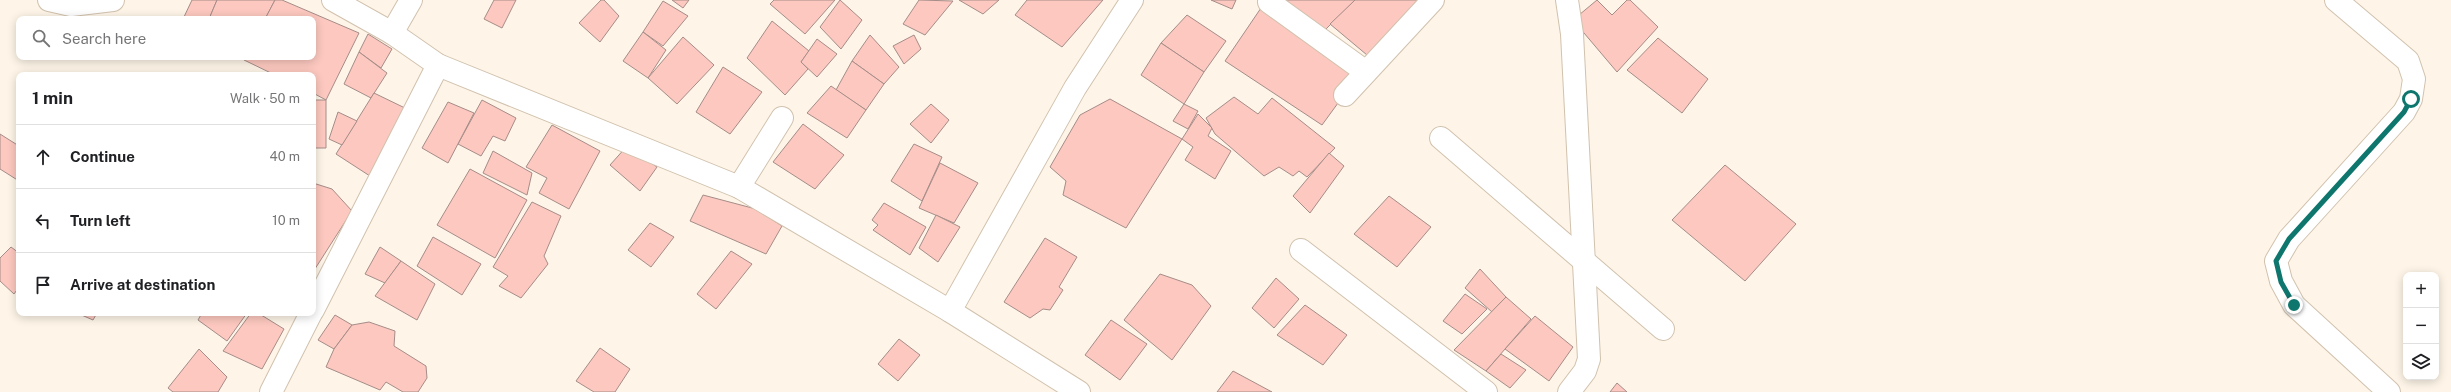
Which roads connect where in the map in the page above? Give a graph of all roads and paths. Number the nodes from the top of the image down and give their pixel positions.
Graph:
1 (49, 0) edge
2 (113, 0) edge
3 (333, 0) edge
4 (411, 0) edge
5 (1132, 0) edge
6 (1433, 0) edge
7 (1567, 0) edge
8 (2336, 0) edge
9 (1269, 2) dead end
10 (392, 33) junction
11 (438, 65) junction
12 (1366, 72) junction
13 (1345, 95) dead end
14 (782, 118) dead end
15 (1441, 138) dead end
16 (739, 187) junction
17 (1301, 250) dead end
18 (1584, 261) junction
19 (316, 304) edge
20 (950, 311) junction
21 (309, 316) edge
22 (1663, 328) dead end
23 (271, 392) edge
24 (1079, 392) edge
25 (1486, 392) edge
26 (1569, 392) edge
27 (2388, 392) edge

1 - 2 street
3 - 10 street
4 - 10 street
5 - 20 street
6 - 12 street
7 - 18 street
8 - 27 street
9 - 12 street
10 - 11 street
11 - 16 street
11 - 19 street
12 - 13 street
14 - 16 street
15 - 18 street
16 - 20 street
17 - 25 street
18 - 22 street
18 - 26 street
20 - 24 street
21 - 23 street

